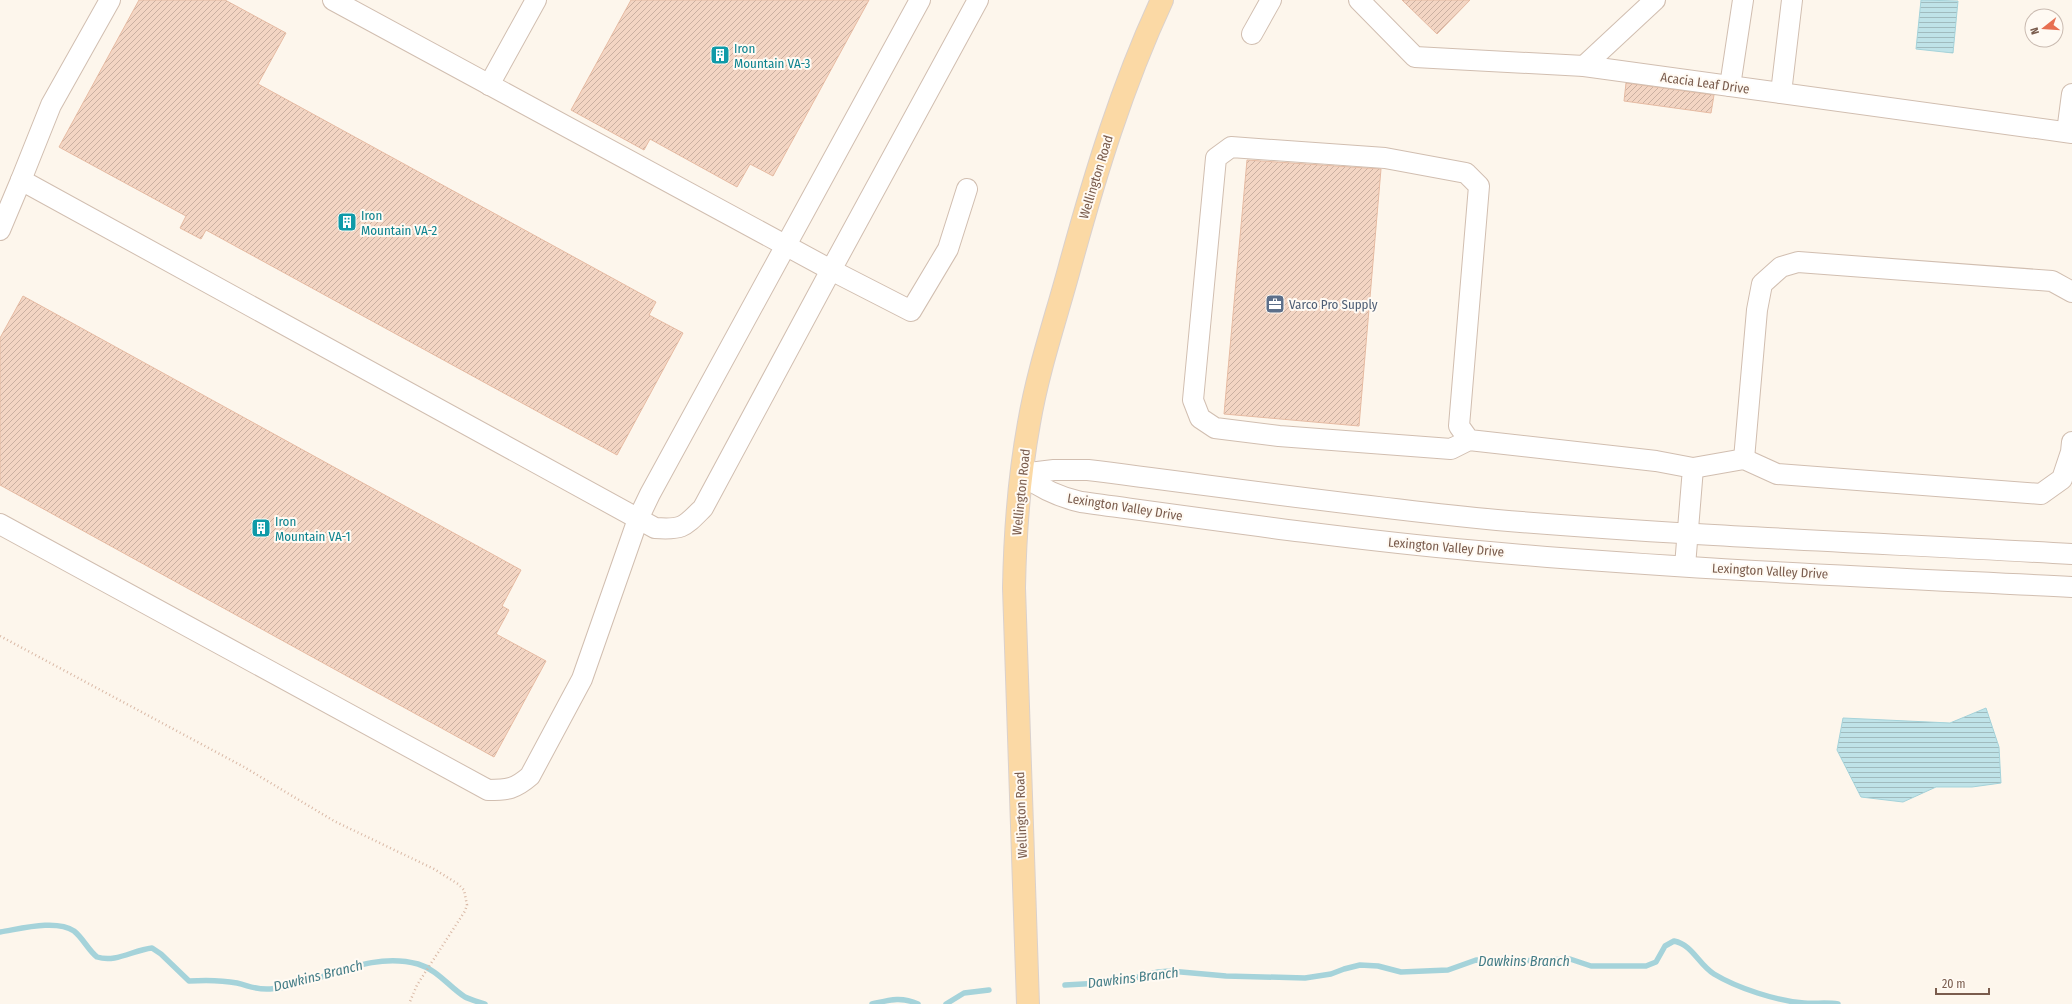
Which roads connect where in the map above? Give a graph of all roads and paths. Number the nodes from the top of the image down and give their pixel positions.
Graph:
1 (110, 0) edge
2 (333, 0) edge
3 (536, 0) edge
4 (920, 0) edge
5 (978, 0) edge
6 (1162, 0) edge
7 (1271, 0) edge
8 (1359, 0) edge
9 (1655, 0) edge
10 (1743, 0) edge
11 (1792, 0) edge
12 (1252, 34) dead end
13 (1584, 66) junction
14 (489, 85) junction
15 (1730, 86) junction
16 (1781, 93) junction
17 (2072, 94) edge
18 (2070, 132) edge
19 (21, 180) junction
20 (967, 188) dead end
21 (0, 230) edge
22 (785, 245) junction
23 (831, 270) junction
24 (2072, 292) edge
25 (1469, 440) junction
26 (2072, 442) edge
27 (1744, 459) junction
28 (1693, 468) junction
29 (1021, 474) junction
30 (638, 519) junction
31 (0, 524) edge
32 (1686, 532) junction
33 (2072, 554) edge
34 (1685, 566) junction
35 (2072, 587) edge
36 (0, 636) edge
37 (409, 1004) edge
38 (1028, 1004) edge

1 - 19 street
2 - 14 street
3 - 14 street
4 - 22 street
5 - 23 street
6 - 29 main road, Wellington Road
7 - 12 street
8 - 13 street, Acacia Leaf Drive
9 - 13 street
10 - 15 street
11 - 16 street
13 - 15 street, Acacia Leaf Drive
14 - 22 street
15 - 16 street, Acacia Leaf Drive
16 - 18 street, Acacia Leaf Drive
17 - 18 street
19 - 21 street
19 - 30 street
20 - 23 street
22 - 23 street
22 - 30 street
23 - 30 street
24 - 27 street
25 - 25 street
25 - 28 street
26 - 27 street
27 - 28 street
28 - 32 street
29 - 32 street
29 - 34 street, Lexington Valley Drive
29 - 38 main road, Wellington Road
30 - 31 street
32 - 33 street
32 - 34 street
34 - 35 street, Lexington Valley Drive
36 - 37 path

